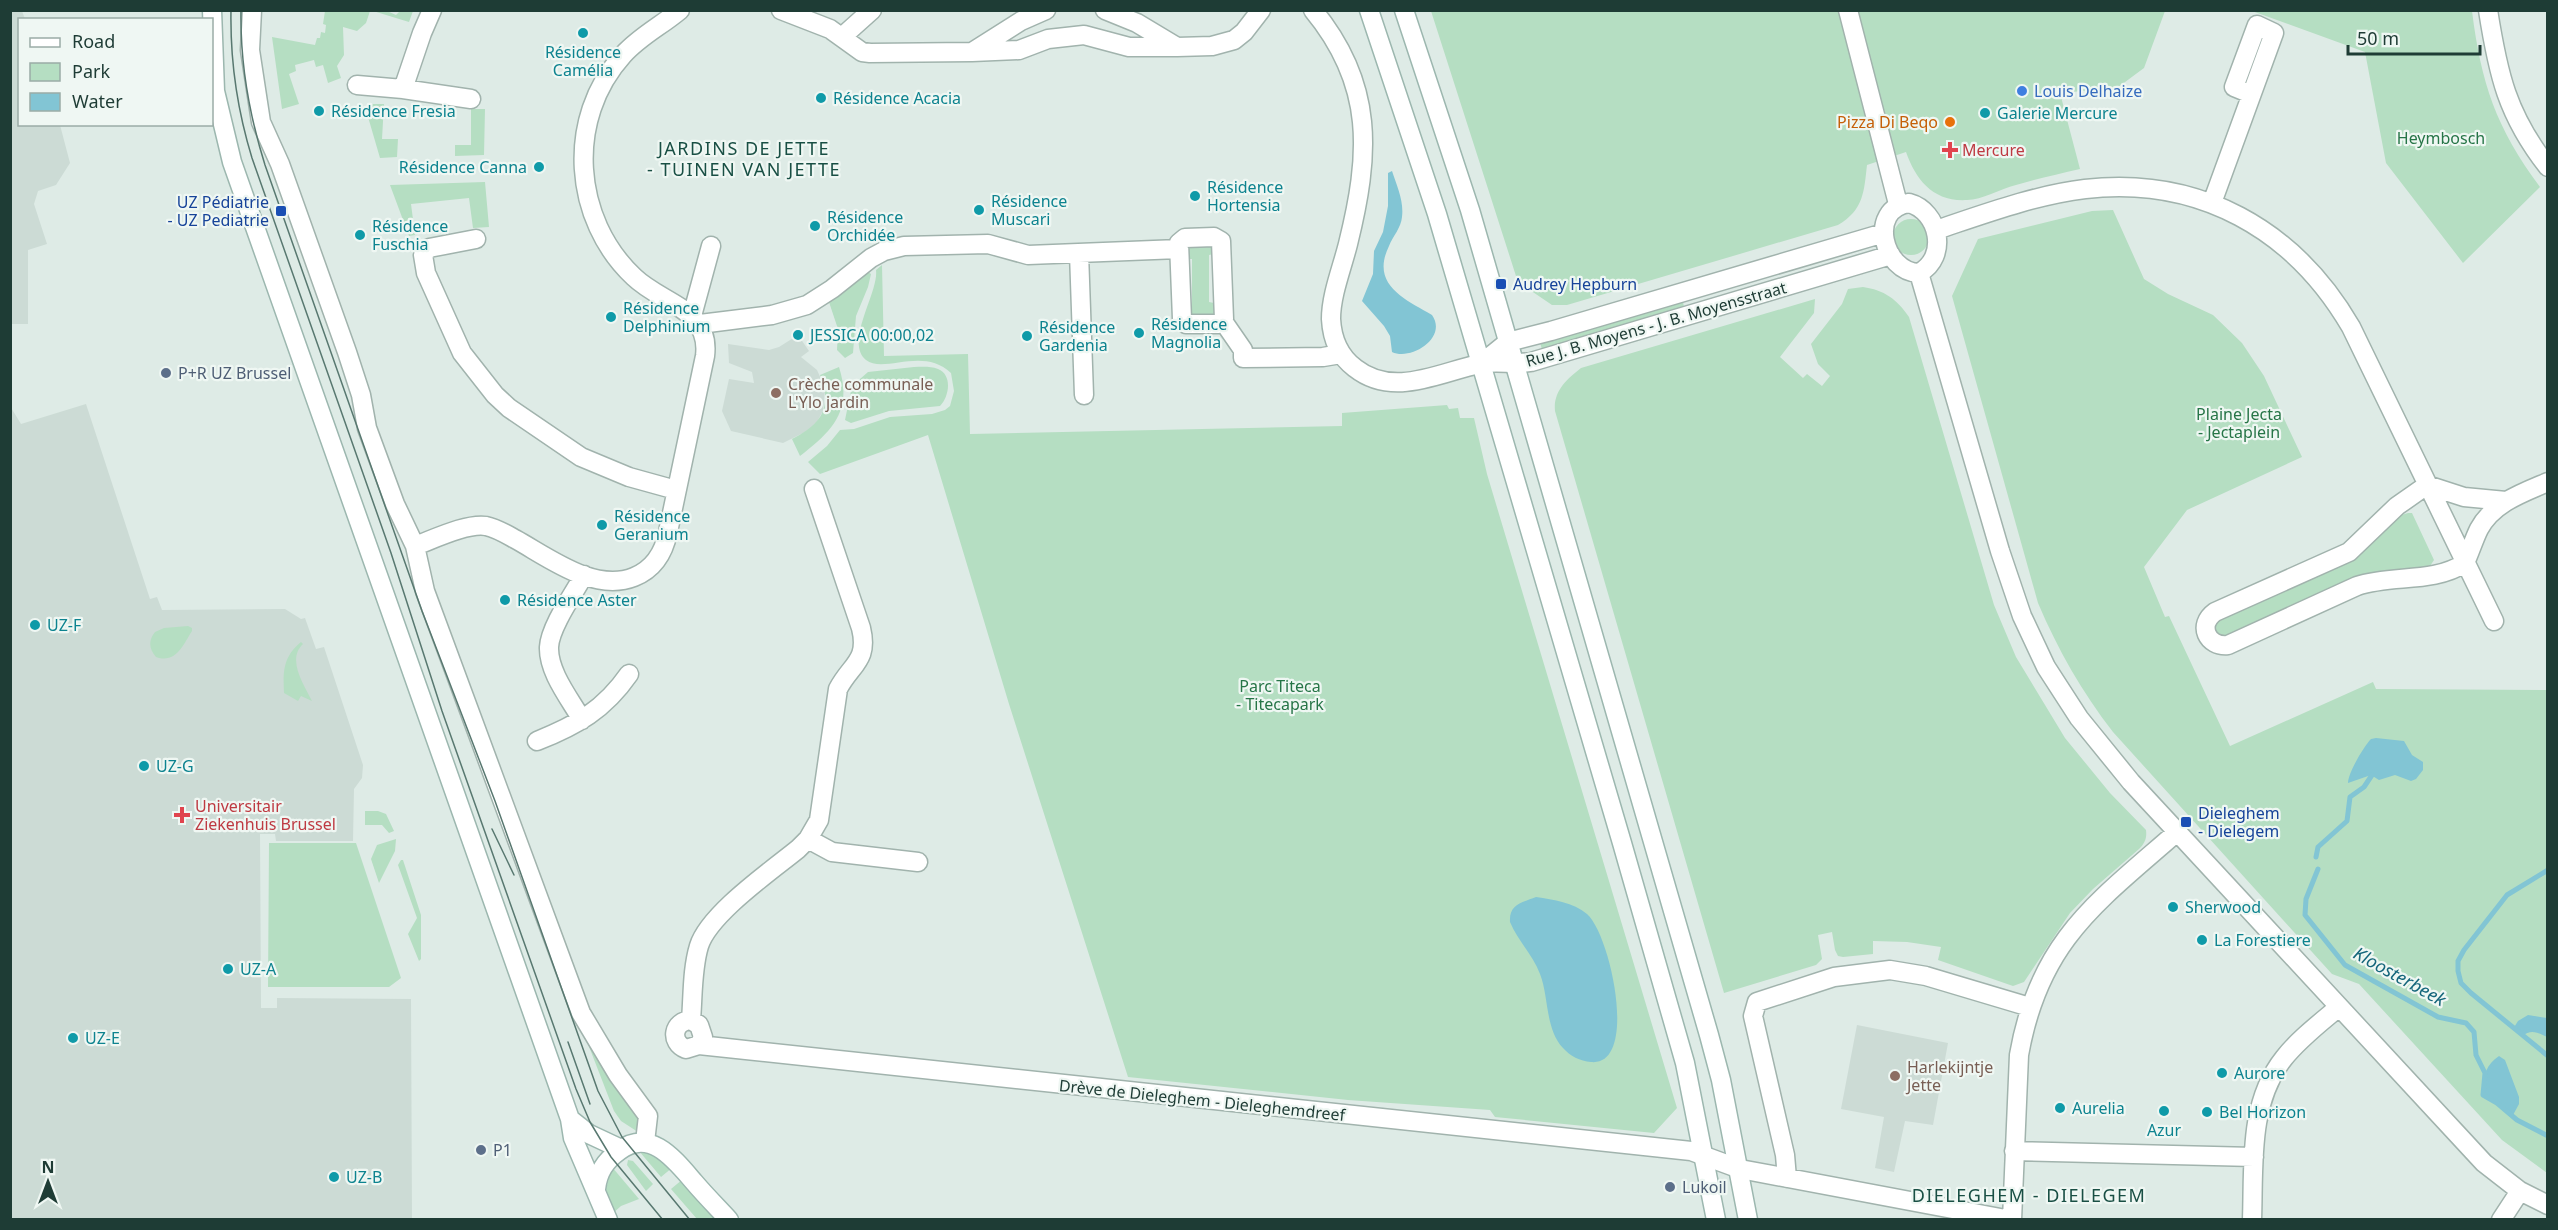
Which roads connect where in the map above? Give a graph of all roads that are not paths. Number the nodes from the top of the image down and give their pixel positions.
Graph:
1 (252, 10) edge
2 (432, 10) edge
3 (680, 10) edge
4 (781, 10) edge
5 (872, 10) edge
6 (1046, 10) edge
7 (1105, 10) edge
8 (1261, 10) edge
9 (1313, 10) edge
10 (1369, 10) edge
11 (1404, 10) edge
12 (1848, 10) edge
13 (2488, 10) edge
14 (843, 36) junction
15 (213, 37) edge
16 (1177, 47) junction
17 (972, 52) junction
18 (357, 85) dead end
19 (403, 89) junction
20 (2251, 94) dead end
21 (471, 99) dead end
22 (2547, 167) edge
23 (2212, 203) junction
24 (1898, 204) junction
25 (1936, 230) junction
26 (1884, 233) junction
27 (476, 238) dead end
28 (711, 246) dead end
29 (1179, 249) junction
30 (1079, 253) junction
31 (1891, 255) junction
32 (1919, 273) junction
33 (696, 320) junction
34 (1223, 321) junction
35 (1508, 342) junction
36 (1341, 354) junction
37 (1482, 363) junction
38 (1515, 364) junction
39 (1084, 395) dead end
40 (2547, 482) edge
41 (2427, 485) junction
42 (814, 489) dead end
43 (676, 490) junction
44 (2506, 501) junction
45 (415, 546) junction
46 (2465, 564) junction
47 (584, 575) junction
48 (2494, 621) dead end
49 (629, 674) dead end
50 (582, 720) junction
51 (537, 741) dead end
52 (2177, 832) junction
53 (808, 839) junction
54 (918, 862) dead end
55 (2030, 1007) junction
56 (2339, 1007) junction
57 (570, 1119) junction
58 (645, 1142) junction
59 (621, 1149) junction
60 (2014, 1151) junction
61 (1705, 1155) junction
62 (2254, 1157) junction
63 (1740, 1169) junction
64 (1787, 1178) junction
65 (596, 1189) junction
66 (2520, 1191) junction
67 (2547, 1205) edge
68 (608, 1220) edge
69 (729, 1220) edge
70 (1716, 1220) edge
71 (1748, 1220) edge
72 (2012, 1220) edge
73 (2252, 1220) edge
74 (2501, 1220) edge

1 - 45 street
2 - 19 street
3 - 33 street
4 - 14 street
5 - 14 street
6 - 17 street
7 - 16 street
8 - 16 street
9 - 36 street
10 - 37 street
11 - 35 street
12 - 24 street
13 - 22 street
14 - 17 street
15 - 57 street
16 - 17 street
18 - 19 street
19 - 21 street
20 - 23 street
23 - 25 street
23 - 41 street
24 - 25 street
24 - 26 street
25 - 32 street
26 - 31 street
26 - 35 street, Rue J. B. Moyens - J. B. Moyensstraat
27 - 43 street
28 - 33 street
29 - 30 street
29 - 34 street
29 - 34 street
30 - 33 street
30 - 39 street
31 - 32 street
31 - 38 street, Rue J. B. Moyens - J. B. Moyensstraat
32 - 52 street
33 - 43 street
34 - 36 street
35 - 37 street, Rue J. B. Moyens - J. B. Moyensstraat
35 - 38 street
36 - 37 street
37 - 38 street, Rue J. B. Moyens - J. B. Moyensstraat
37 - 61 street
38 - 63 street
40 - 44 street
41 - 44 street
41 - 46 street
41 - 46 street
42 - 53 street
43 - 47 street
44 - 46 street
45 - 47 street
45 - 58 street
46 - 48 street
47 - 50 street
49 - 50 street
50 - 51 street
52 - 55 street
52 - 56 street
53 - 54 street
53 - 61 street, Drève de Dieleghem - Dieleghemdreef
55 - 60 street
55 - 64 street
56 - 62 street
56 - 66 street
57 - 59 street
57 - 65 street
58 - 59 street
58 - 69 street
59 - 65 street
60 - 62 street
60 - 72 street
61 - 63 street, Drève de Dieleghem - Dieleghemdreef
61 - 70 street
62 - 73 street
63 - 64 street, Drève de Dieleghem - Dieleghemdreef
63 - 71 street
64 - 72 street, Drève de Dieleghem - Dieleghemdreef
65 - 68 street
66 - 67 street
66 - 74 street

